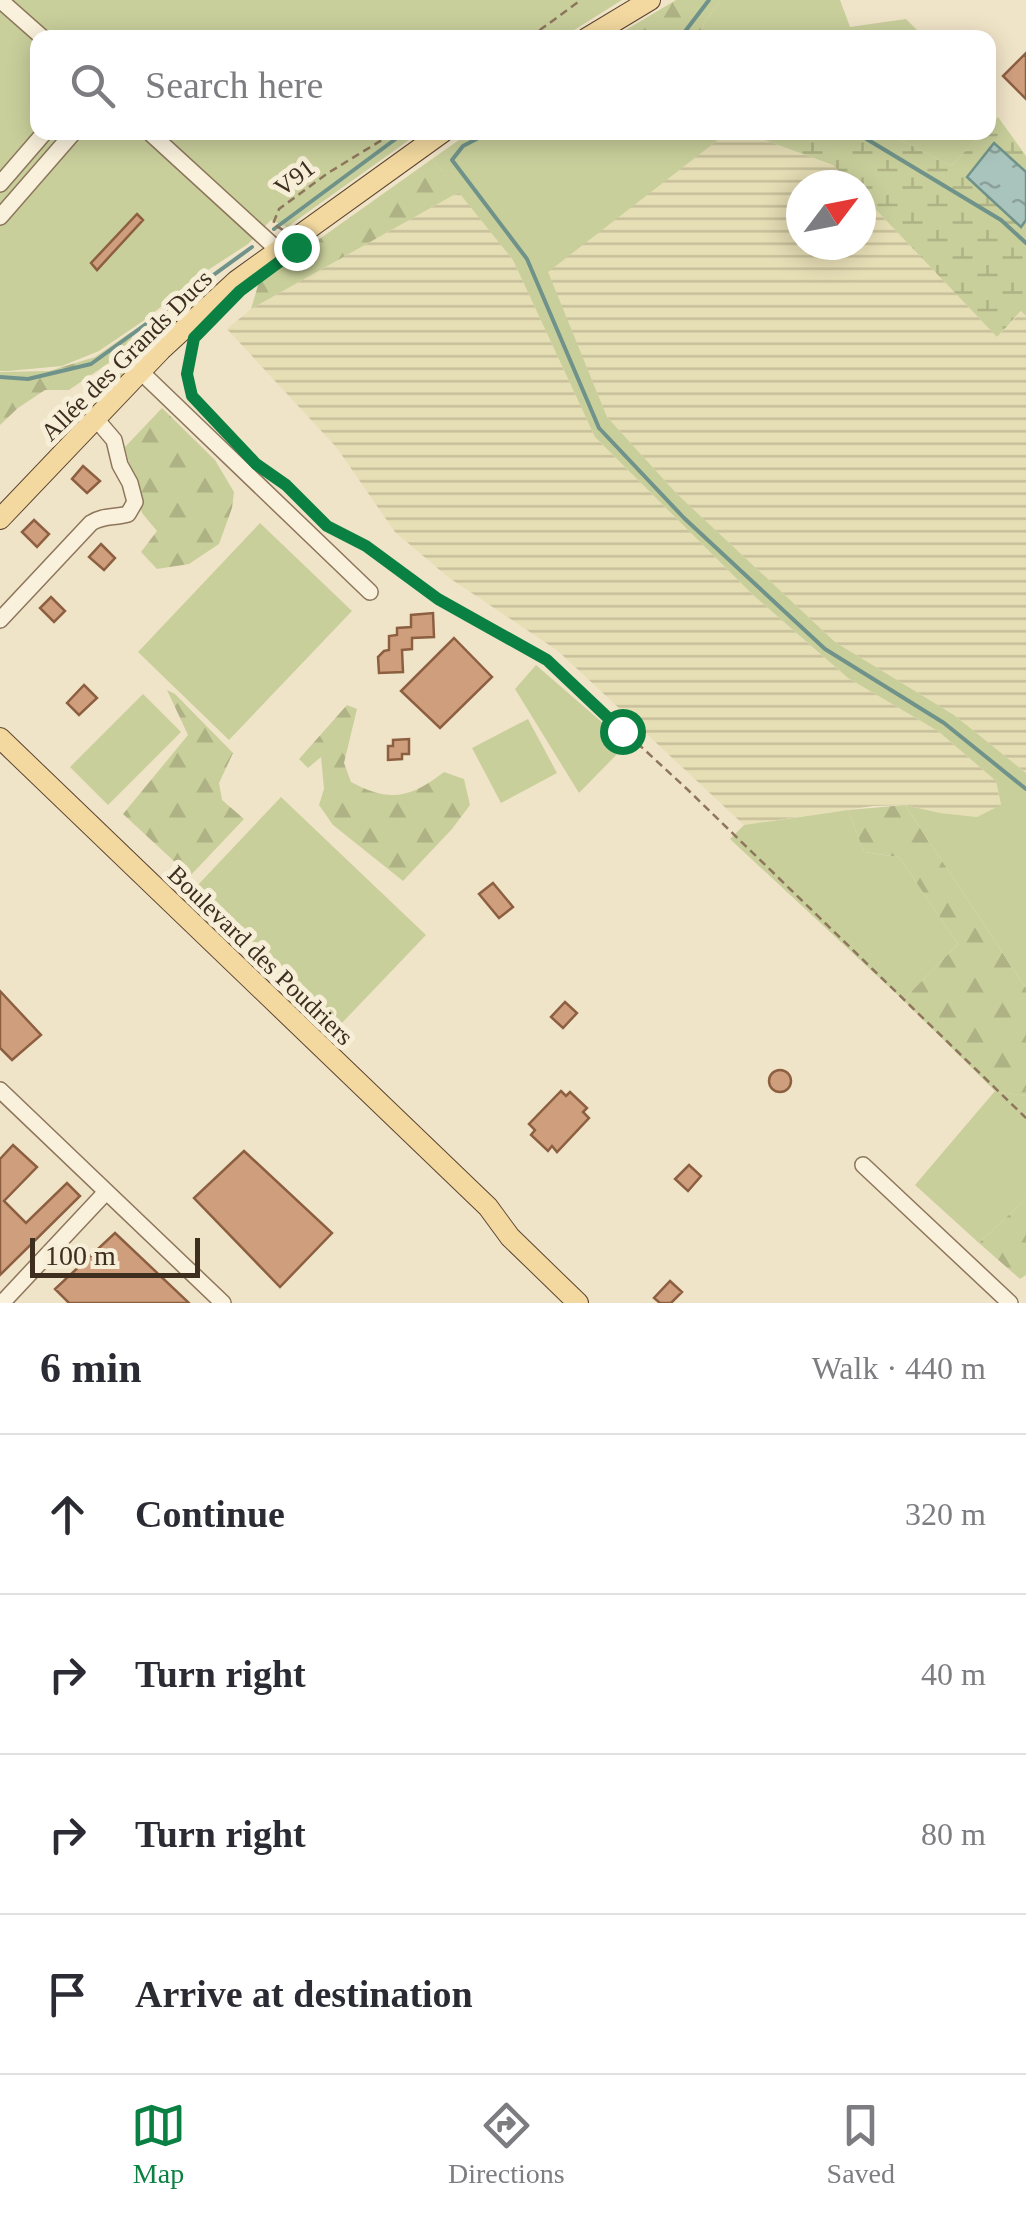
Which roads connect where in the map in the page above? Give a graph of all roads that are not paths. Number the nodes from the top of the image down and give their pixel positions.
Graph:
1 (0, 0) edge
2 (650, 0) edge
3 (34, 30) edge
4 (600, 30) edge
5 (38, 140) edge
6 (67, 140) edge
7 (159, 140) edge
8 (431, 140) edge
9 (0, 184) edge
10 (0, 217) edge
11 (286, 241) junction
12 (140, 371) junction
13 (96, 419) junction
14 (0, 519) edge
15 (370, 592) dead end
16 (0, 620) edge
17 (0, 738) edge
18 (0, 1090) edge
19 (863, 1165) dead end
20 (106, 1192) junction
21 (488, 1208) junction
22 (2, 1303) edge
23 (223, 1303) edge
24 (578, 1303) edge
25 (596, 1303) edge
26 (1010, 1303) edge

1 - 3 street
2 - 4 main road
5 - 9 street
6 - 10 street
7 - 11 street
8 - 11 main road, Allée des Grands Ducs
11 - 12 main road, Allée des Grands Ducs
12 - 13 main road, Allée des Grands Ducs
12 - 15 street
13 - 14 main road, Allée des Grands Ducs
13 - 16 street
17 - 21 main road, Boulevard des Poudriers
18 - 20 street
19 - 26 street
20 - 22 street
20 - 23 street
21 - 24 main road, Boulevard des Poudriers
21 - 25 main road, Boulevard des Poudriers

